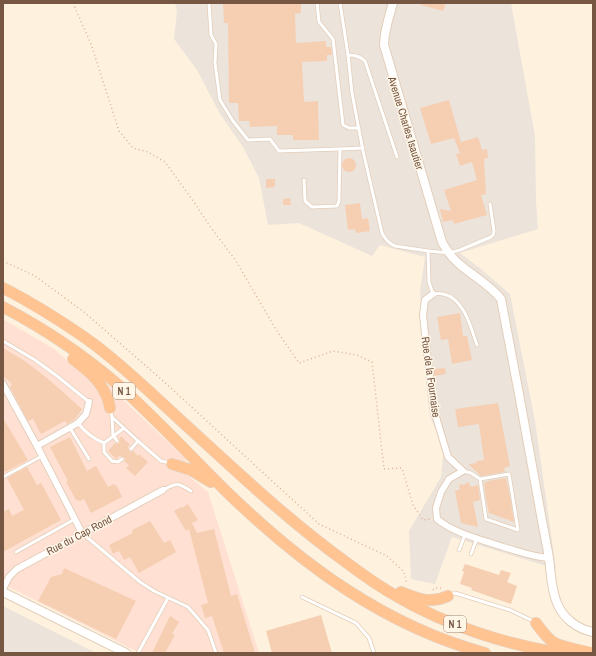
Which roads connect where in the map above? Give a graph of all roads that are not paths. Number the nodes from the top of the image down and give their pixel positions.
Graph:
1 (209, 3) edge
2 (317, 3) edge
3 (340, 3) edge
4 (393, 3) edge
5 (348, 55) junction
6 (359, 128) junction
7 (363, 148) junction
8 (340, 149) junction
9 (397, 157) dead end
10 (304, 180) dead end
11 (490, 204) dead end
12 (428, 251) junction
13 (449, 253) junction
14 (3, 288) edge
15 (433, 294) junction
16 (3, 307) edge
17 (3, 314) edge
18 (3, 342) edge
19 (477, 345) dead end
20 (3, 384) edge
21 (89, 402) joint
22 (111, 412) junction
23 (78, 422) junction
24 (70, 428) junction
25 (124, 428) junction
26 (113, 435) junction
27 (117, 441) dead end
28 (138, 441) junction
29 (104, 443) junction
30 (37, 446) junction
31 (131, 449) dead end
32 (42, 456) junction
33 (89, 459) dead end
34 (122, 459) dead end
35 (172, 464) joint
36 (463, 471) junction
37 (3, 477) edge
38 (480, 479) junction
39 (163, 490) joint
40 (191, 491) dead end
41 (230, 495) junction
42 (75, 519) junction
43 (82, 533) junction
44 (466, 534) junction
45 (478, 538) junction
46 (459, 550) dead end
47 (16, 552) dead end
48 (471, 554) dead end
49 (548, 558) junction
50 (359, 572) junction
51 (3, 591) edge
52 (447, 591) joint
53 (302, 597) dead end
54 (168, 598) junction
55 (536, 623) joint
56 (593, 632) edge
57 (126, 653) edge
58 (138, 653) edge
59 (216, 653) edge
60 (374, 653) edge
61 (484, 653) edge
62 (561, 653) edge
63 (591, 653) edge

1 - 8 lane
2 - 6 lane
3 - 5 lane
4 - 13 street, Avenue Charles Isautier
5 - 6 lane
5 - 9 lane
6 - 7 lane
7 - 8 lane
7 - 12 lane
8 - 10 lane
11 - 13 lane
12 - 13 lane
12 - 15 lane
13 - 49 street
14 - 50 highway, N 1
15 - 19 lane
15 - 36 street, Rue de la Fournaise
16 - 41 highway, N 1
17 - 22 highway
18 - 21 lane
20 - 30 street
21 - 23 street
22 - 25 lane
22 - 26 lane
23 - 24 street
23 - 29 lane
24 - 30 street
24 - 33 lane
25 - 26 lane
25 - 28 lane
26 - 27 lane
26 - 29 lane
28 - 31 lane
28 - 35 lane
29 - 34 lane
30 - 32 street
32 - 37 lane
32 - 42 street
35 - 41 highway
36 - 38 lane
36 - 44 street
38 - 38 lane
39 - 40 lane
39 - 43 street, Rue du Cap Rond
41 - 61 highway, N 1
42 - 43 street
42 - 47 lane
43 - 51 street, Rue du Cap Rond
43 - 54 lane
44 - 45 street
44 - 46 lane
45 - 48 lane
45 - 49 street
49 - 56 street
50 - 52 highway
50 - 62 highway, N 1
51 - 57 street
52 - 55 lane
53 - 60 lane
54 - 58 lane
54 - 59 lane
55 - 63 highway

